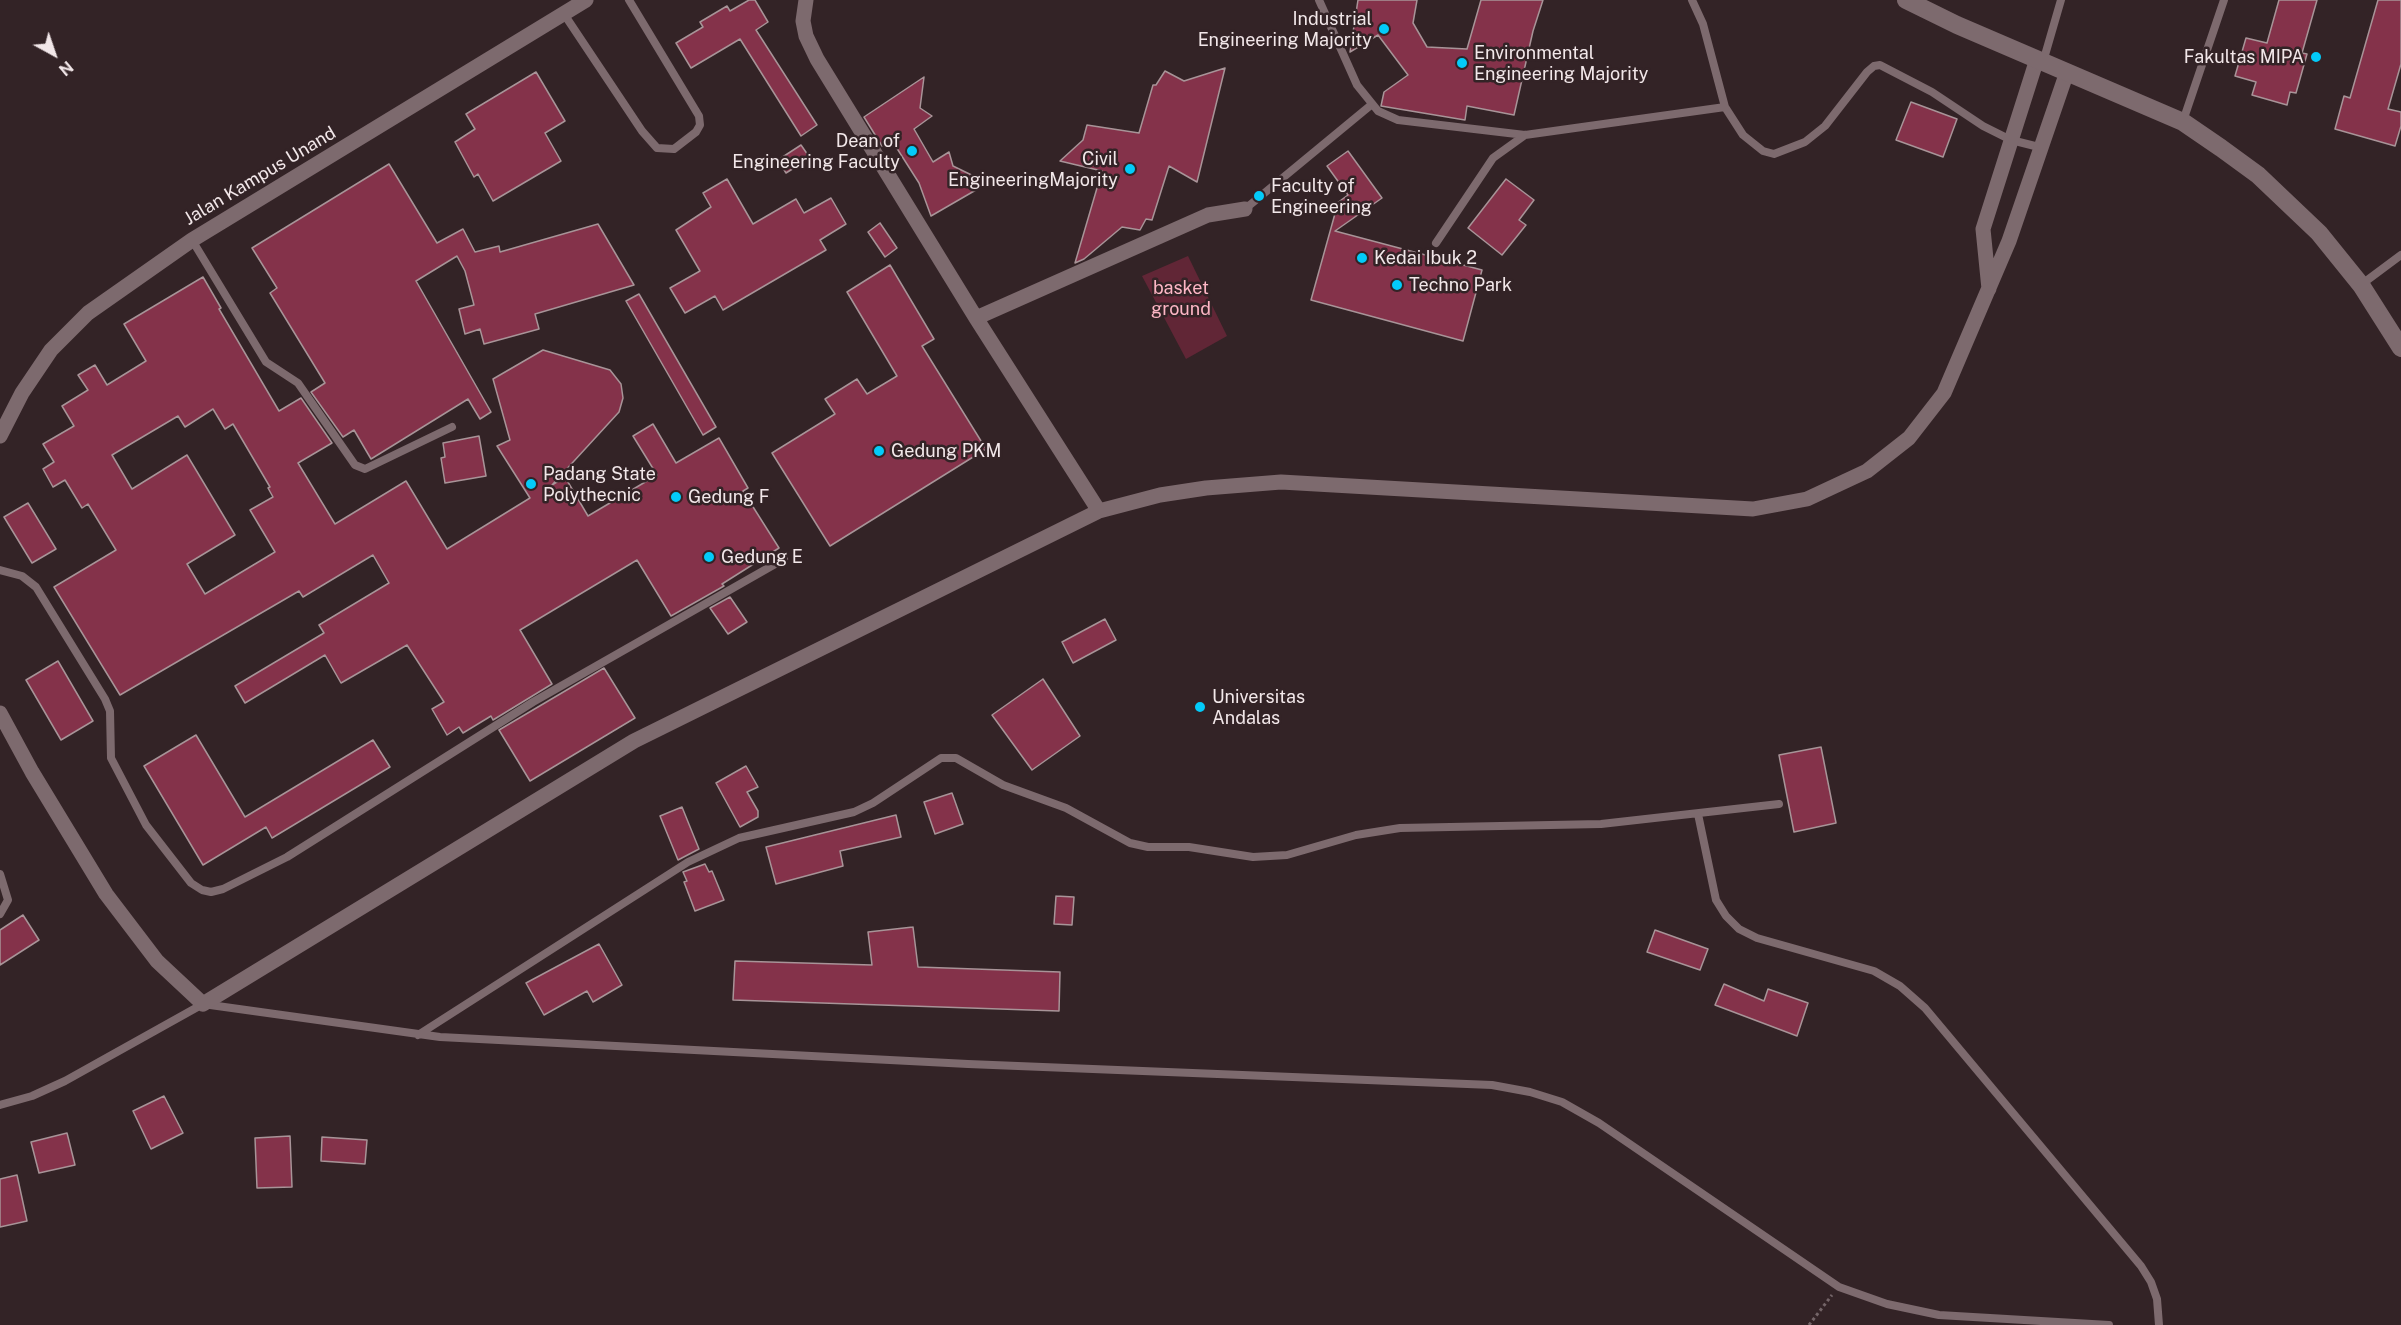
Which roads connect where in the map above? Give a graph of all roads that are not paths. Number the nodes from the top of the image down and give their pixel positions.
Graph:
1 (586, 0) edge
2 (629, 0) edge
3 (806, 0) edge
4 (1319, 0) edge
5 (1692, 0) edge
6 (1906, 0) edge
7 (2061, 0) edge
8 (2224, 0) edge
9 (564, 14) junction
10 (2040, 61) junction
11 (2067, 72) junction
12 (1371, 105) junction
13 (1725, 107) junction
14 (2183, 122) junction
15 (1525, 135) junction
16 (2011, 140) junction
17 (2039, 147) junction
18 (1245, 209) joint
19 (192, 240) junction
20 (1436, 243) dead end
21 (2401, 255) edge
22 (2361, 285) junction
23 (1990, 292) junction
24 (976, 318) junction
25 (2401, 348) edge
26 (452, 427) dead end
27 (0, 436) edge
28 (1099, 511) junction
29 (784, 559) dead end
30 (0, 570) edge
31 (0, 712) edge
32 (1779, 804) dead end
33 (1698, 814) junction
34 (0, 874) edge
35 (0, 914) edge
36 (203, 1004) junction
37 (418, 1035) junction
38 (0, 1105) edge
39 (2109, 1325) edge
40 (2159, 1325) edge

1 - 9 street, Jalan Kampus Unand
2 - 9 lane
3 - 24 street
4 - 12 lane
5 - 13 lane
6 - 10 street
7 - 10 lane
8 - 14 lane
9 - 19 street, Jalan Kampus Unand
10 - 11 street
10 - 16 street
11 - 14 street
11 - 17 street
12 - 15 lane
12 - 18 lane
13 - 15 lane
13 - 16 lane
14 - 22 street
15 - 20 lane
16 - 17 lane
16 - 23 street
17 - 23 street
18 - 24 street
19 - 26 lane
19 - 27 street, Jalan Kampus Unand
21 - 22 lane
22 - 25 street
23 - 28 street
24 - 28 street
28 - 36 street
29 - 30 lane
31 - 36 street
32 - 33 lane
33 - 37 lane
33 - 40 lane
34 - 35 lane
36 - 37 lane
36 - 38 lane
37 - 39 lane

